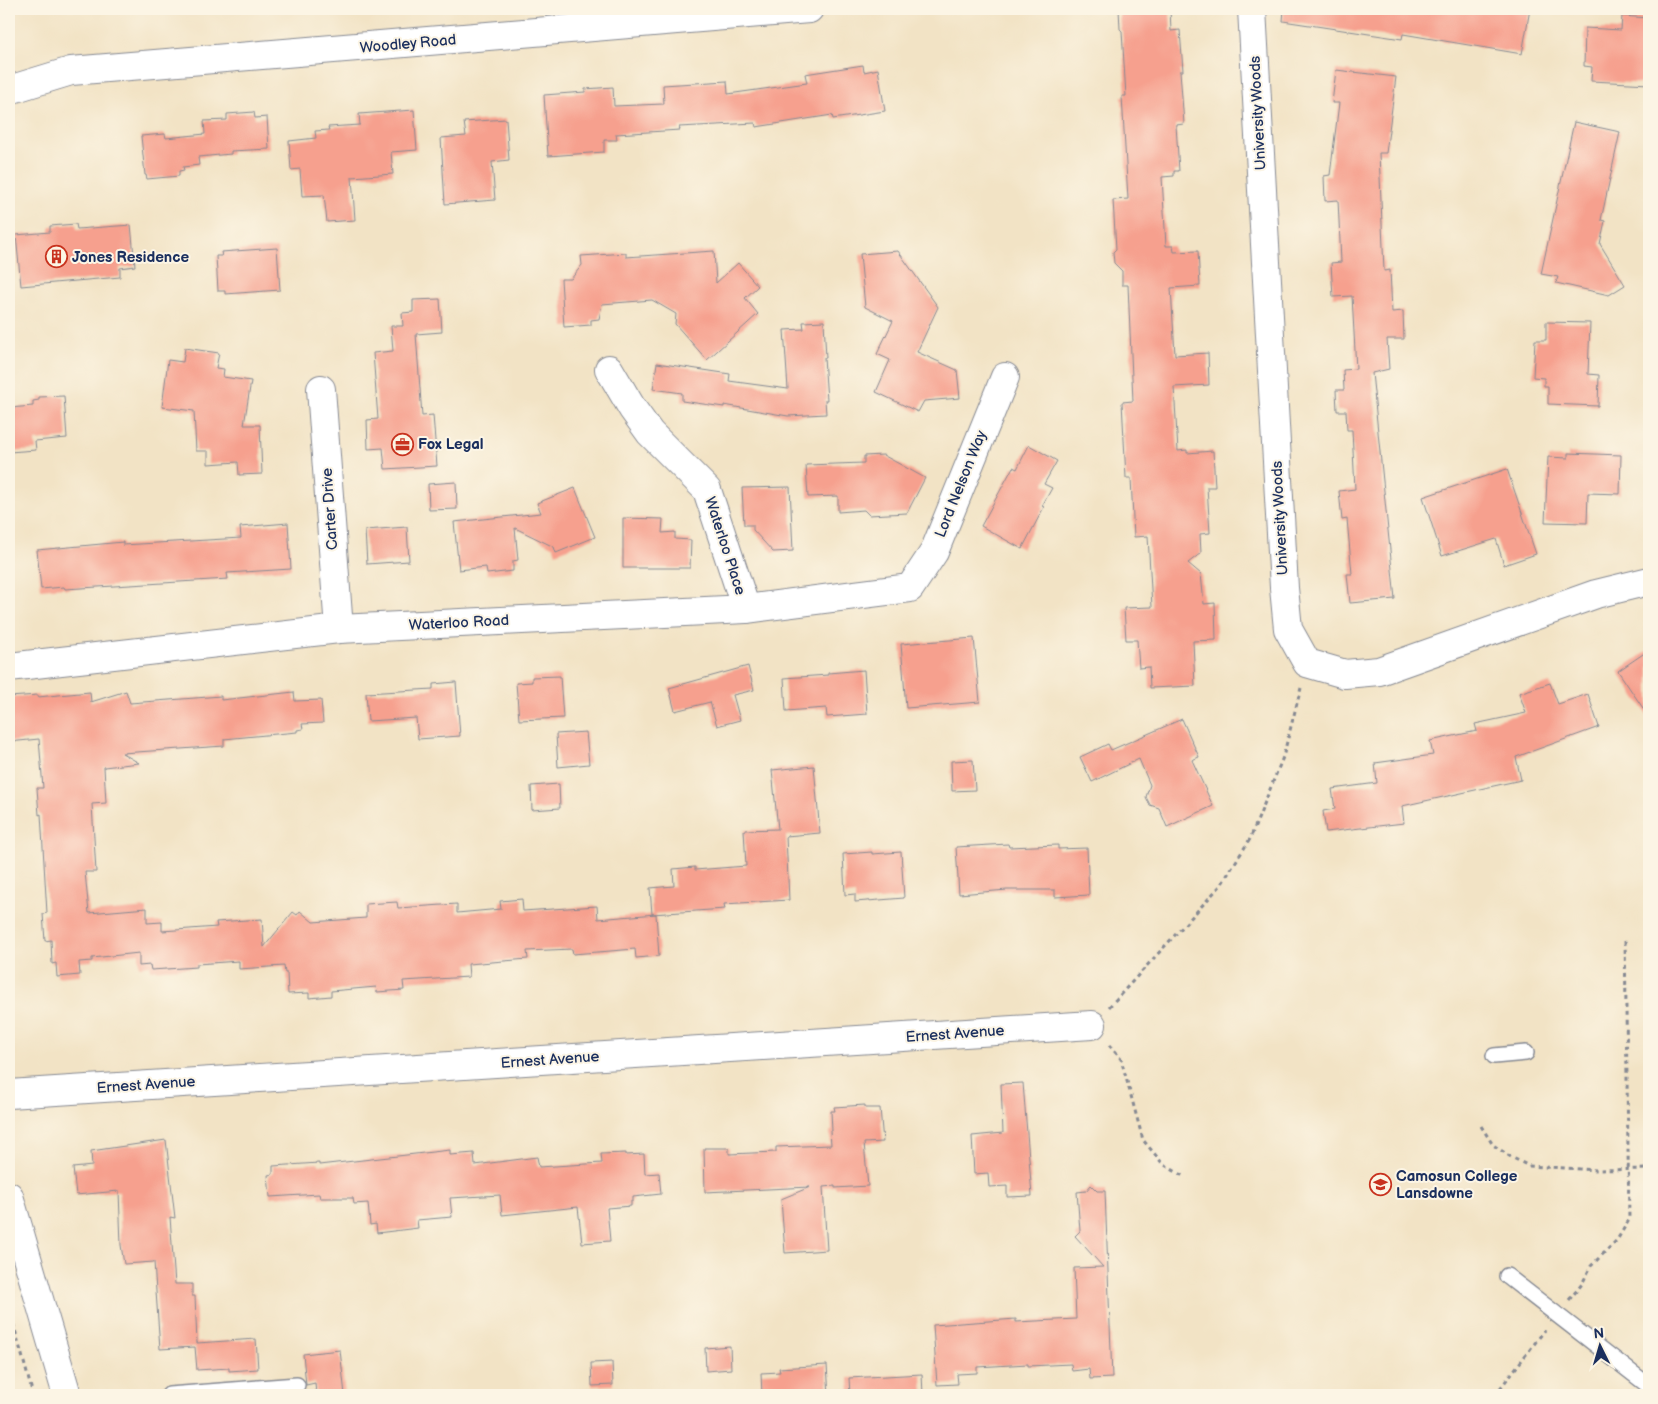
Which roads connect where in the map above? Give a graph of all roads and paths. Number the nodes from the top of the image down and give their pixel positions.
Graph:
1 (809, 9) edge
2 (1252, 9) edge
3 (9, 90) edge
4 (610, 369) dead end
5 (1005, 377) dead end
6 (321, 389) dead end
7 (1649, 581) edge
8 (910, 588) joint
9 (746, 609) junction
10 (339, 629) junction
11 (1307, 664) junction
12 (9, 667) edge
13 (1625, 937) dead end
14 (1092, 1025) junction
15 (1526, 1053) dead end
16 (1494, 1056) dead end
17 (9, 1094) edge
18 (1480, 1126) dead end
19 (1629, 1169) junction
20 (1649, 1169) edge
21 (1183, 1176) dead end
22 (9, 1196) edge
23 (1507, 1276) dead end
24 (9, 1308) edge
25 (1557, 1315) junction
26 (297, 1385) dead end
27 (1649, 1386) edge
28 (33, 1395) edge
29 (68, 1395) edge
30 (169, 1395) edge
31 (1495, 1395) edge

1 - 3 street, Woodley Road
2 - 11 street, University Woods
4 - 9 street, Waterloo Place
5 - 8 street, Lord Nelson Way
6 - 10 street, Carter Drive
7 - 11 street
8 - 9 street, Waterloo Road
9 - 10 street, Waterloo Road
10 - 12 street, Waterloo Road
11 - 14 path
13 - 19 path
14 - 17 street, Ernest Avenue
14 - 21 path
15 - 16 lane
18 - 19 path
19 - 20 path
19 - 25 path
22 - 29 street
23 - 25 lane
24 - 28 path
25 - 27 lane
25 - 31 path
26 - 30 lane

